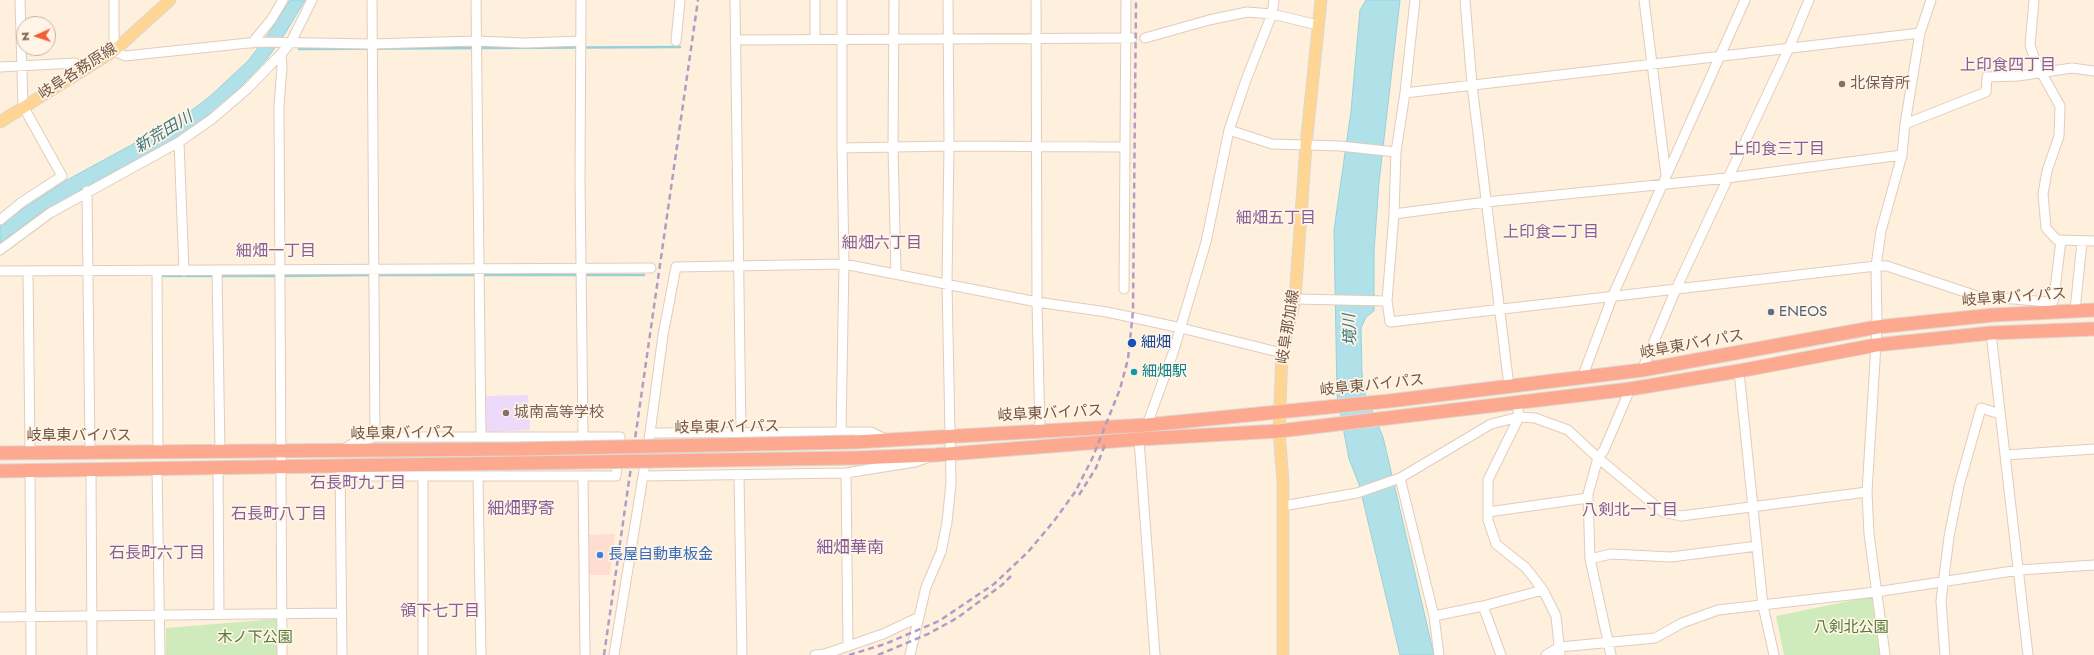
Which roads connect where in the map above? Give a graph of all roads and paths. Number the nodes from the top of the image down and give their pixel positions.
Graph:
1 (20, 0) edge
2 (114, 0) edge
3 (170, 0) edge
4 (283, 0) edge
5 (312, 0) edge
6 (372, 0) edge
7 (476, 0) edge
8 (581, 0) edge
9 (680, 0) edge
10 (735, 0) edge
11 (815, 0) edge
12 (842, 0) edge
13 (894, 0) edge
14 (948, 0) edge
15 (1036, 0) edge
16 (1126, 0) edge
17 (1274, 0) edge
18 (1321, 0) edge
19 (1415, 0) edge
20 (1465, 0) edge
21 (1644, 0) edge
22 (1745, 0) edge
23 (1809, 0) edge
24 (1932, 0) edge
25 (2034, 0) edge
26 (1272, 14) junction
27 (1318, 25) junction
28 (1920, 33) junction
29 (1036, 38) junction
30 (1129, 38) junction
31 (1145, 38) dead end
32 (842, 39) junction
33 (894, 39) junction
34 (948, 39) junction
35 (735, 40) junction
36 (815, 40) junction
37 (476, 41) junction
38 (676, 41) dead end
39 (286, 42) junction
40 (581, 42) junction
41 (255, 43) junction
42 (371, 44) junction
43 (1789, 48) junction
44 (114, 51) junction
45 (281, 54) junction
46 (1721, 56) junction
47 (1651, 64) junction
48 (0, 67) edge
49 (21, 67) junction
50 (84, 70) junction
51 (2094, 71) edge
52 (2041, 73) junction
53 (1472, 85) junction
54 (1405, 92) junction
55 (23, 106) junction
56 (0, 122) edge
57 (1905, 124) junction
58 (1229, 130) junction
59 (179, 142) junction
60 (1306, 145) junction
61 (949, 146) junction
62 (893, 147) junction
63 (1124, 147) junction
64 (842, 148) junction
65 (1036, 148) junction
66 (1396, 152) junction
67 (1902, 155) junction
68 (1727, 178) junction
69 (1665, 179) junction
70 (87, 191) junction
71 (1486, 202) junction
72 (1394, 214) junction
73 (0, 220) edge
74 (2061, 240) junction
75 (2094, 241) edge
76 (2082, 242) junction
77 (0, 250) edge
78 (844, 264) junction
79 (1876, 266) junction
80 (739, 267) junction
81 (651, 268) dead end
82 (375, 269) junction
83 (478, 269) junction
84 (582, 269) junction
85 (89, 270) junction
86 (279, 270) junction
87 (0, 271) edge
88 (28, 271) junction
89 (157, 271) junction
90 (184, 271) junction
91 (217, 271) junction
92 (896, 274) junction
93 (946, 283) junction
94 (1676, 289) junction
95 (1124, 290) dead end
96 (1613, 295) junction
97 (1295, 299) junction
98 (2006, 299) junction
99 (1387, 301) junction
100 (1037, 302) junction
101 (1500, 310) junction
102 (2075, 310) junction
103 (2094, 310) edge
104 (2006, 314) junction
105 (1877, 327) junction
106 (1181, 328) junction
107 (2094, 329) edge
108 (1991, 334) junction
109 (1876, 345) junction
110 (1282, 353) junction
111 (1642, 370) junction
112 (1739, 371) junction
113 (1582, 378) junction
114 (1509, 386) junction
115 (1630, 389) junction
116 (1517, 404) junction
117 (1280, 411) junction
118 (2000, 414) junction
119 (1519, 417) junction
120 (1147, 424) junction
121 (841, 431) junction
122 (1279, 431) junction
123 (1040, 432) junction
124 (650, 433) junction
125 (741, 433) junction
126 (950, 435) junction
127 (584, 436) junction
128 (375, 437) junction
129 (481, 437) junction
130 (1139, 439) junction
131 (887, 440) junction
132 (2094, 448) edge
133 (280, 451) junction
134 (341, 451) junction
135 (30, 452) junction
136 (90, 452) junction
137 (158, 452) junction
138 (220, 452) junction
139 (0, 453) edge
140 (950, 453) junction
141 (935, 455) junction
142 (2006, 455) junction
143 (1598, 458) junction
144 (340, 465) junction
145 (281, 466) junction
146 (158, 468) junction
147 (218, 468) junction
148 (91, 469) junction
149 (30, 470) junction
150 (0, 471) edge
151 (846, 473) junction
152 (739, 474) junction
153 (643, 476) junction
154 (424, 477) junction
155 (478, 477) junction
156 (583, 477) junction
157 (1399, 479) junction
158 (1867, 492) junction
159 (1588, 498) junction
160 (1283, 506) junction
161 (1753, 506) junction
162 (1488, 512) junction
163 (1757, 546) junction
164 (1590, 559) junction
165 (2094, 565) edge
166 (2018, 570) junction
167 (1943, 581) junction
168 (1543, 590) junction
169 (1876, 592) junction
170 (1483, 606) junction
171 (1763, 606) junction
172 (342, 613) junction
173 (219, 614) junction
174 (282, 614) junction
175 (160, 615) junction
176 (31, 616) junction
177 (92, 616) junction
178 (1434, 616) junction
179 (0, 617) edge
180 (917, 618) junction
181 (1609, 643) junction
182 (848, 646) junction
183 (1560, 651) edge
184 (31, 655) edge
185 (92, 655) edge
186 (160, 655) edge
187 (282, 655) edge
188 (342, 655) edge
189 (423, 655) edge
190 (481, 655) edge
191 (585, 655) edge
192 (614, 655) edge
193 (742, 655) edge
194 (815, 655) edge
195 (910, 655) edge
196 (1155, 655) edge
197 (1283, 655) edge
198 (1439, 655) edge
199 (1501, 655) edge
200 (1546, 655) edge
201 (1611, 655) edge
202 (1774, 655) edge
203 (1885, 655) edge
204 (1945, 655) edge
205 (2028, 655) edge

1 - 49 street
2 - 44 street
3 - 44 main road, 岐阜各務原線
4 - 41 street
5 - 39 street
6 - 42 street
7 - 37 street
8 - 40 street
9 - 38 street
10 - 35 street
11 - 36 street
12 - 32 street
13 - 33 street
14 - 34 street
15 - 29 street
16 - 30 street
17 - 26 street
18 - 27 main road, 岐阜那加線
19 - 54 street
20 - 53 street
21 - 47 street
22 - 46 street
23 - 43 street
24 - 28 street
25 - 52 street
26 - 27 street
26 - 31 street
26 - 58 street
27 - 60 main road, 岐阜那加線
28 - 43 street
28 - 57 street
29 - 30 street
29 - 34 street
29 - 65 street
30 - 63 street
32 - 33 street
32 - 36 street
32 - 64 street
33 - 34 street
33 - 62 street
34 - 61 street
35 - 36 street
35 - 80 street
37 - 40 street
37 - 42 street
37 - 83 street
39 - 41 street
39 - 42 street
39 - 45 street
40 - 84 street
41 - 44 street
42 - 82 street
43 - 46 street
43 - 68 street
44 - 50 main road, 岐阜各務原線
45 - 59 street
45 - 86 street
46 - 47 street
46 - 69 street
47 - 53 street
47 - 69 street
48 - 49 street
49 - 50 street
49 - 55 street
50 - 55 main road, 岐阜各務原線
51 - 52 street
52 - 57 street
52 - 74 street
53 - 54 street
53 - 71 street
54 - 66 street
55 - 56 main road, 岐阜各務原線
55 - 73 street
57 - 67 street
58 - 60 street
58 - 106 street
59 - 70 street
59 - 90 street
60 - 66 street
60 - 97 main road, 岐阜那加線
61 - 62 street
61 - 65 street
61 - 93 street
62 - 64 street
62 - 92 street
63 - 65 street
63 - 95 street
64 - 78 street
65 - 100 street
66 - 72 street
67 - 68 street
67 - 79 street
68 - 69 street
68 - 94 street
69 - 71 street
69 - 96 street
70 - 77 street
70 - 85 street
71 - 72 street
71 - 101 street
72 - 99 street
74 - 76 street
74 - 98 street
75 - 76 street
76 - 102 street
78 - 80 street
78 - 92 street
78 - 121 street
79 - 94 street
79 - 98 street
79 - 105 street
80 - 124 street
80 - 125 street
81 - 84 street
82 - 83 street
82 - 86 street
82 - 128 street
83 - 84 street
83 - 129 street
84 - 127 street
85 - 88 street
85 - 89 street
85 - 136 street
86 - 91 street
86 - 133 street
87 - 88 street
88 - 135 street
89 - 90 street
89 - 137 street
90 - 91 street
91 - 138 street
92 - 93 street
93 - 100 street
93 - 126 street
94 - 96 street
94 - 111 street
96 - 101 street
96 - 113 street
97 - 99 street
97 - 110 main road, 岐阜那加線
98 - 104 street
99 - 101 street
100 - 106 street
100 - 123 street
101 - 114 street
102 - 103 highway, 岐阜東バイパス
102 - 104 highway, 岐阜東バイパス
104 - 105 highway, 岐阜東バイパス
105 - 109 street
105 - 111 highway, 岐阜東バイパス
106 - 110 street
106 - 120 street
107 - 108 highway, 岐阜東バイパス
108 - 109 highway, 岐阜東バイパス
108 - 118 street
109 - 112 highway, 岐阜東バイパス
109 - 158 street
110 - 117 main road, 岐阜那加線
111 - 113 highway, 岐阜東バイパス
112 - 115 highway, 岐阜東バイパス
112 - 161 street
113 - 114 highway, 岐阜東バイパス
114 - 117 highway, 岐阜東バイパス
115 - 116 highway, 岐阜東バイパス
115 - 143 street
116 - 119 street
116 - 122 highway, 岐阜東バイパス
117 - 120 highway, 岐阜東バイパス
117 - 122 main road, 岐阜那加線
118 - 142 street
118 - 167 street
119 - 143 street
119 - 157 street
119 - 162 street
120 - 123 highway, 岐阜東バイパス
121 - 125 street
121 - 131 street
122 - 130 highway, 岐阜東バイパス
122 - 160 main road, 岐阜那加線
123 - 126 highway, 岐阜東バイパス
124 - 125 street
124 - 153 street
126 - 131 highway, 岐阜東バイパス
126 - 140 street
127 - 129 street
127 - 156 street
128 - 129 street
128 - 134 street
130 - 140 highway, 岐阜東バイパス
130 - 196 street
131 - 134 highway, 岐阜東バイパス, bridge
132 - 142 street
133 - 134 highway, 岐阜東バイパス
133 - 138 highway, 岐阜東バイパス
133 - 145 street
135 - 136 highway, 岐阜東バイパス
135 - 139 highway, 岐阜東バイパス
136 - 137 highway, 岐阜東バイパス
137 - 138 highway, 岐阜東バイパス
140 - 141 highway, 岐阜東バイパス
140 - 180 street
141 - 144 highway, 岐阜東バイパス, bridge
141 - 151 street
142 - 166 street
143 - 159 street
143 - 161 street
144 - 145 highway, 岐阜東バイパス
144 - 154 street
144 - 172 street
145 - 147 highway, 岐阜東バイパス
145 - 174 street
146 - 147 highway, 岐阜東バイパス
146 - 148 highway, 岐阜東バイパス
146 - 175 street
147 - 173 street
148 - 149 highway, 岐阜東バイパス
148 - 177 street
149 - 150 highway, 岐阜東バイパス
149 - 176 street
151 - 152 street
151 - 182 street
152 - 153 street
152 - 193 street
153 - 192 street
154 - 155 street
154 - 189 street
155 - 156 street
155 - 190 street
156 - 191 street
157 - 160 street
157 - 178 street
158 - 161 street
158 - 169 street
159 - 162 street
159 - 164 street
160 - 197 main road, 岐阜那加線
161 - 163 street
162 - 168 street
163 - 164 street
163 - 171 street
164 - 181 street
165 - 166 street
166 - 167 street
166 - 205 street
167 - 169 street
167 - 204 street
168 - 170 street
168 - 183 street
169 - 171 street
169 - 203 street
170 - 178 street
170 - 199 street
171 - 181 street
171 - 202 street
172 - 174 street
172 - 188 street
173 - 174 street
173 - 175 street
174 - 187 street
175 - 177 street
175 - 186 street
176 - 177 street
176 - 179 street
176 - 184 street
177 - 185 street
178 - 198 street
180 - 182 street
180 - 195 street
181 - 183 street
181 - 201 street
182 - 194 street
183 - 200 street

